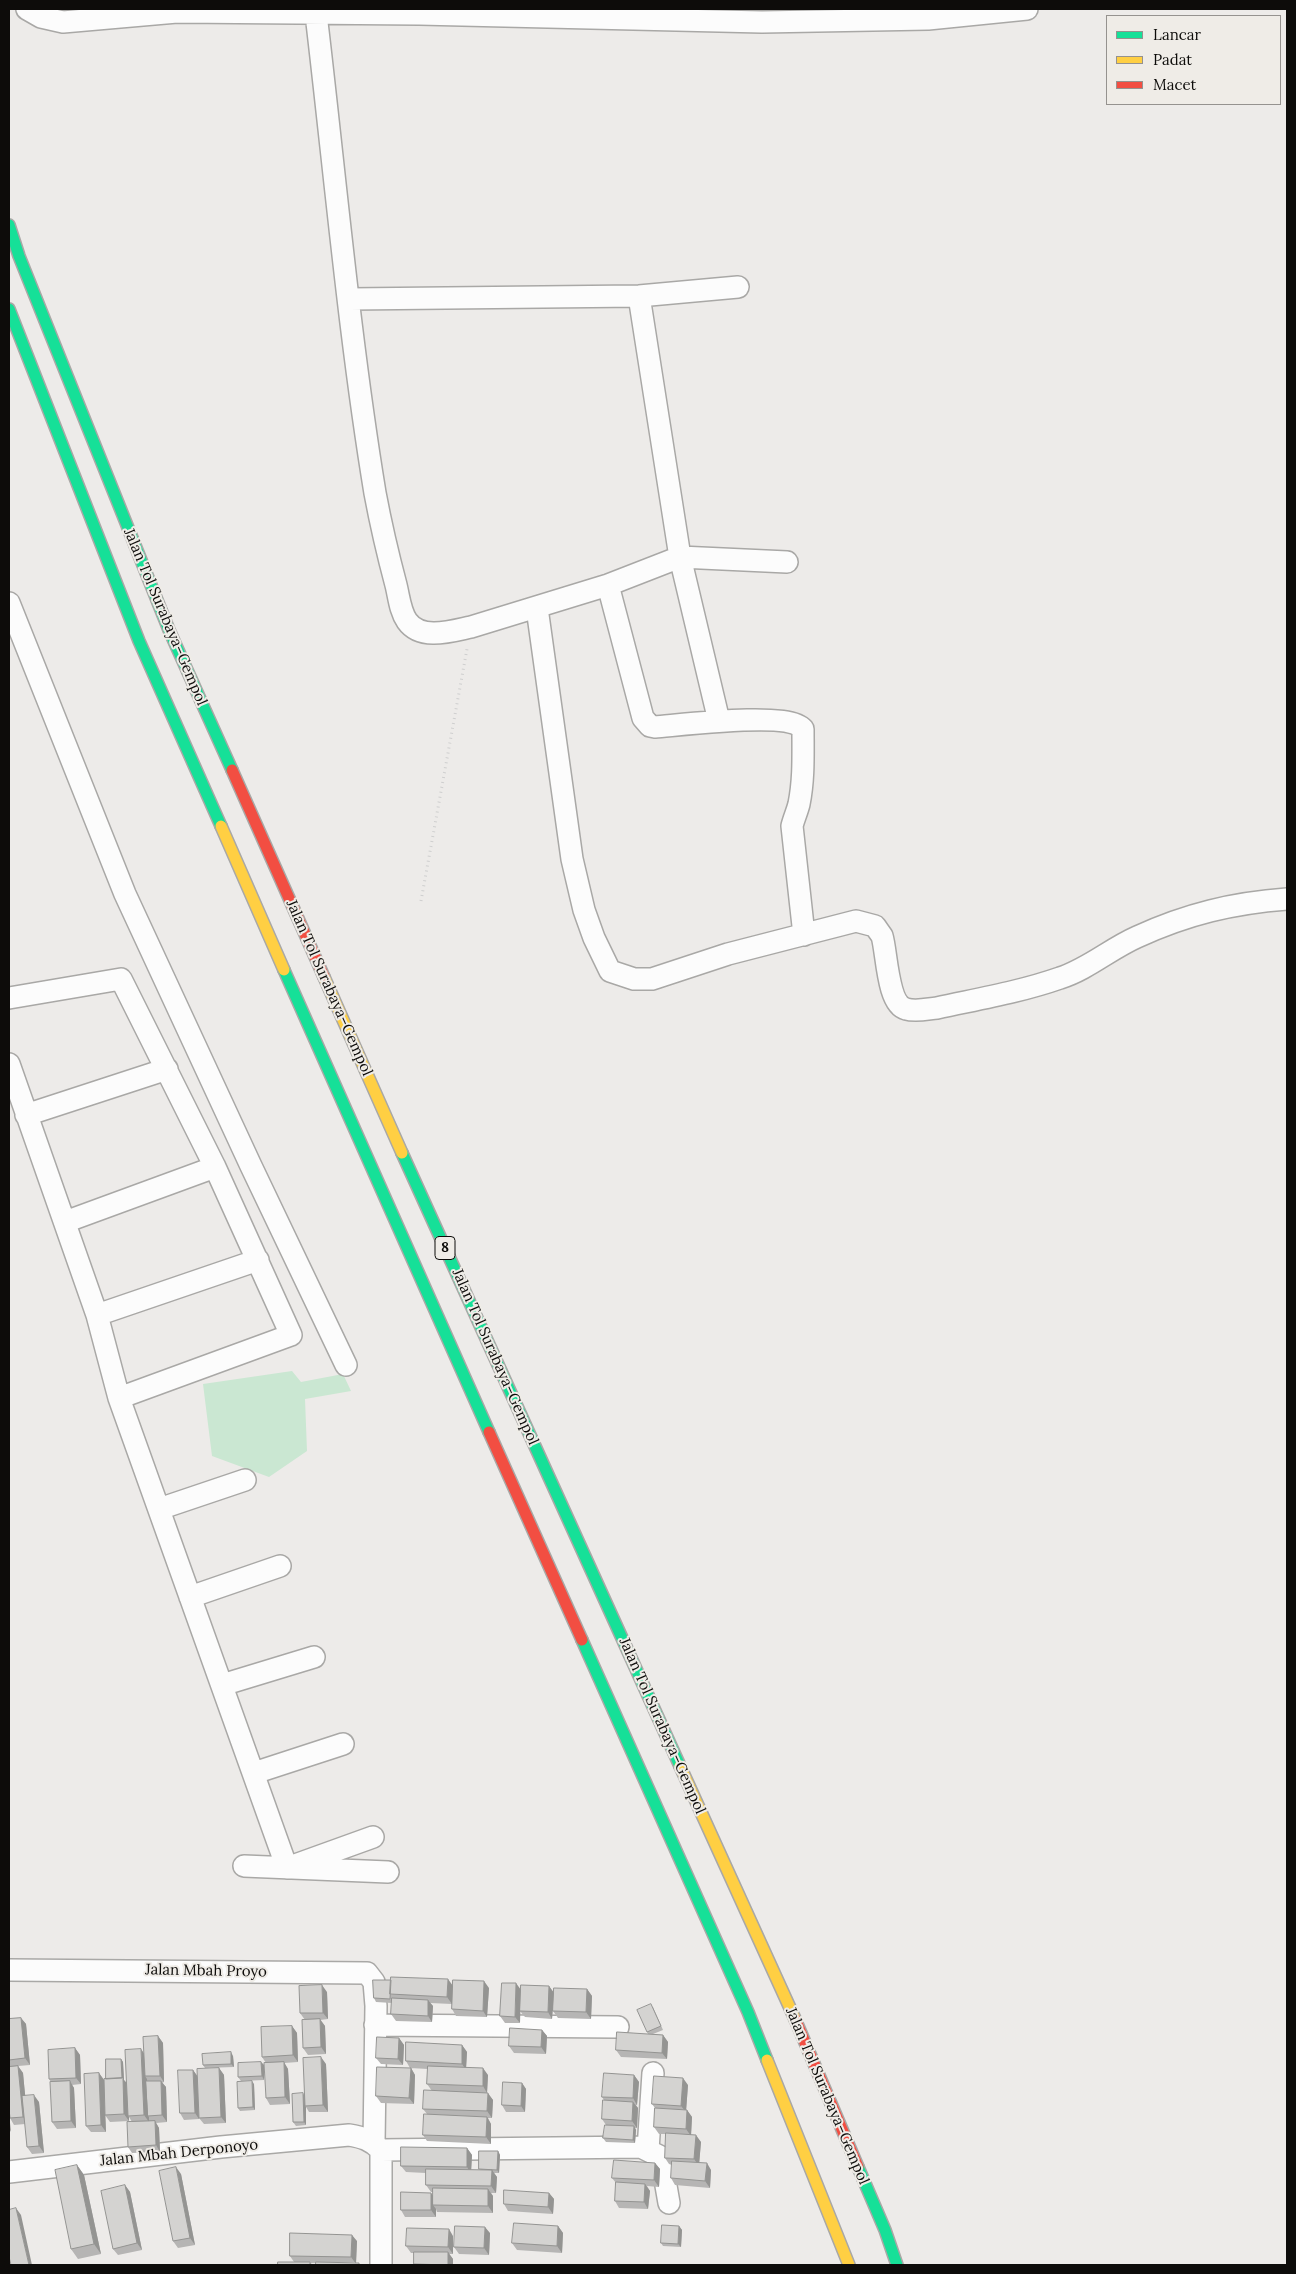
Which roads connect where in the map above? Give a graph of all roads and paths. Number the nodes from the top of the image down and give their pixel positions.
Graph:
1 (26, 9) edge
2 (1027, 9) edge
3 (359, 11) edge
4 (418, 11) edge
5 (586, 13) edge
6 (316, 14) junction
7 (761, 15) edge
8 (9, 225) edge
9 (738, 288) dead end
10 (639, 296) junction
11 (350, 300) junction
12 (9, 309) edge
13 (680, 556) junction
14 (787, 562) dead end
15 (608, 585) junction
16 (9, 603) edge
17 (537, 608) junction
18 (471, 627) junction
19 (719, 721) junction
20 (1287, 899) edge
21 (421, 901) dead end
22 (804, 935) junction
23 (9, 998) edge
24 (9, 1064) edge
25 (167, 1069) junction
26 (26, 1115) junction
27 (215, 1167) junction
28 (64, 1222) junction
29 (258, 1260) junction
30 (97, 1315) junction
31 (346, 1365) dead end
32 (118, 1398) junction
33 (245, 1480) dead end
34 (159, 1509) junction
35 (280, 1566) dead end
36 (190, 1597) junction
37 (314, 1657) dead end
38 (222, 1685) junction
39 (343, 1744) dead end
40 (254, 1773) junction
41 (373, 1837) dead end
42 (244, 1866) dead end
43 (287, 1868) junction
44 (388, 1872) dead end
45 (9, 1970) edge
46 (376, 2016) junction
47 (618, 2027) dead end
48 (653, 2072) dead end
49 (377, 2146) junction
50 (648, 2150) junction
51 (9, 2172) edge
52 (669, 2203) dead end
53 (382, 2265) edge
54 (849, 2265) edge
55 (896, 2265) edge

1 - 6 street
2 - 7 street
3 - 4 street
3 - 6 street
4 - 5 street
5 - 7 street
6 - 11 street
8 - 55 highway, Jalan Tol Surabaya–Gempol / 8
9 - 10 street
10 - 11 street
10 - 13 street
11 - 18 street
12 - 54 highway, Jalan Tol Surabaya–Gempol / 8
13 - 14 street
13 - 15 street
13 - 19 street
15 - 17 street
15 - 19 street
16 - 31 street
17 - 18 street
17 - 22 street
18 - 21 path
19 - 22 street
20 - 22 street
23 - 25 street
24 - 26 street
25 - 26 street
25 - 27 street
26 - 28 street
27 - 28 street
27 - 29 street
28 - 30 street
29 - 30 street
29 - 32 street
30 - 32 street
32 - 34 street
33 - 34 street
34 - 36 street
35 - 36 street
36 - 38 street
37 - 38 street
38 - 40 street
39 - 40 street
40 - 43 street
41 - 43 street
42 - 43 street
43 - 44 street
45 - 46 street, Jalan Mbah Proyo
46 - 47 street
46 - 49 street, Jalan Mbah Proyo
48 - 50 street
49 - 50 street, Jalan Mbah Derponoyo
49 - 51 street, Jalan Mbah Derponoyo
49 - 53 street, Jalan Mbah Proyo
50 - 52 street

